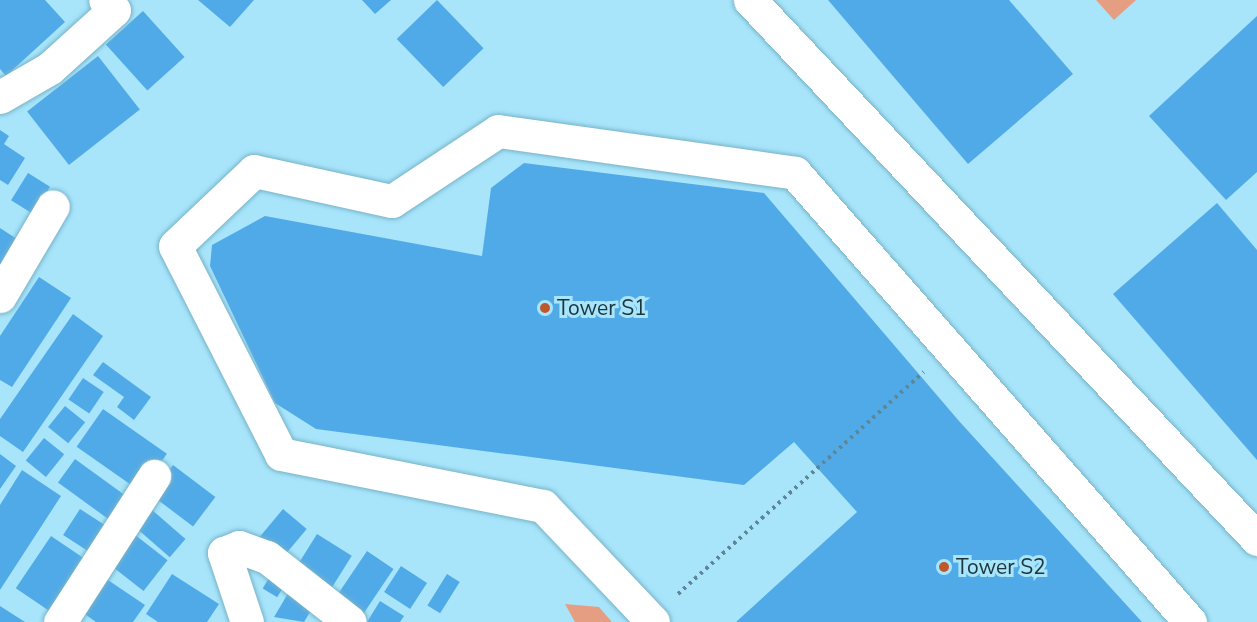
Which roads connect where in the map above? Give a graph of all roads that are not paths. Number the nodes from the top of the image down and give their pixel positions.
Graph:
1 (105, 0) edge
2 (750, 0) edge
3 (0, 97) edge
4 (53, 206) dead end
5 (0, 296) edge
6 (154, 476) dead end
7 (1257, 539) edge
8 (652, 621) edge
9 (60, 622) edge
10 (247, 622) edge
11 (350, 622) edge
12 (1190, 622) edge

1 - 3 street
2 - 7 street
4 - 5 street
6 - 9 street
8 - 12 street
10 - 11 street

